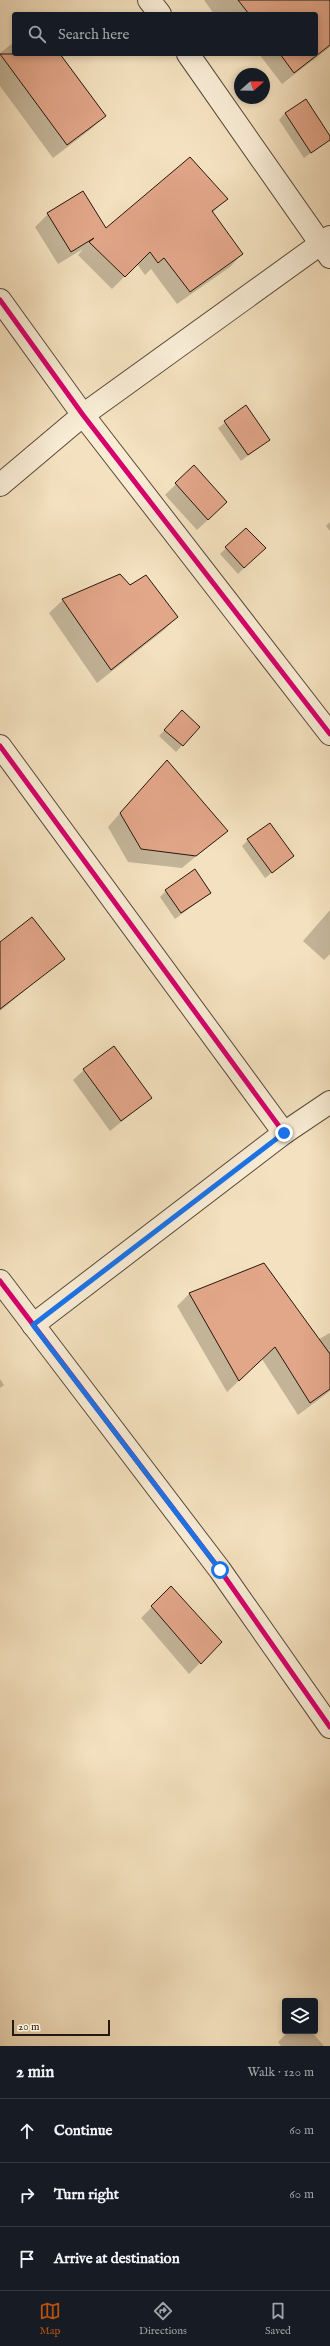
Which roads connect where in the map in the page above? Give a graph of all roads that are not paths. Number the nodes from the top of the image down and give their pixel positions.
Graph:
1 (149, 0) edge
2 (158, 12) edge
3 (189, 56) edge
4 (327, 246) edge
5 (0, 300) edge
6 (83, 415) junction
7 (0, 486) edge
8 (330, 734) edge
9 (0, 746) edge
10 (330, 1102) edge
11 (284, 1133) junction
12 (0, 1281) edge
13 (33, 1325) junction
14 (330, 1727) edge

1 - 2 street
3 - 4 street
4 - 6 street
5 - 6 street
6 - 7 street
6 - 8 street
9 - 11 street
10 - 11 street
11 - 13 street
12 - 13 street
13 - 14 street

